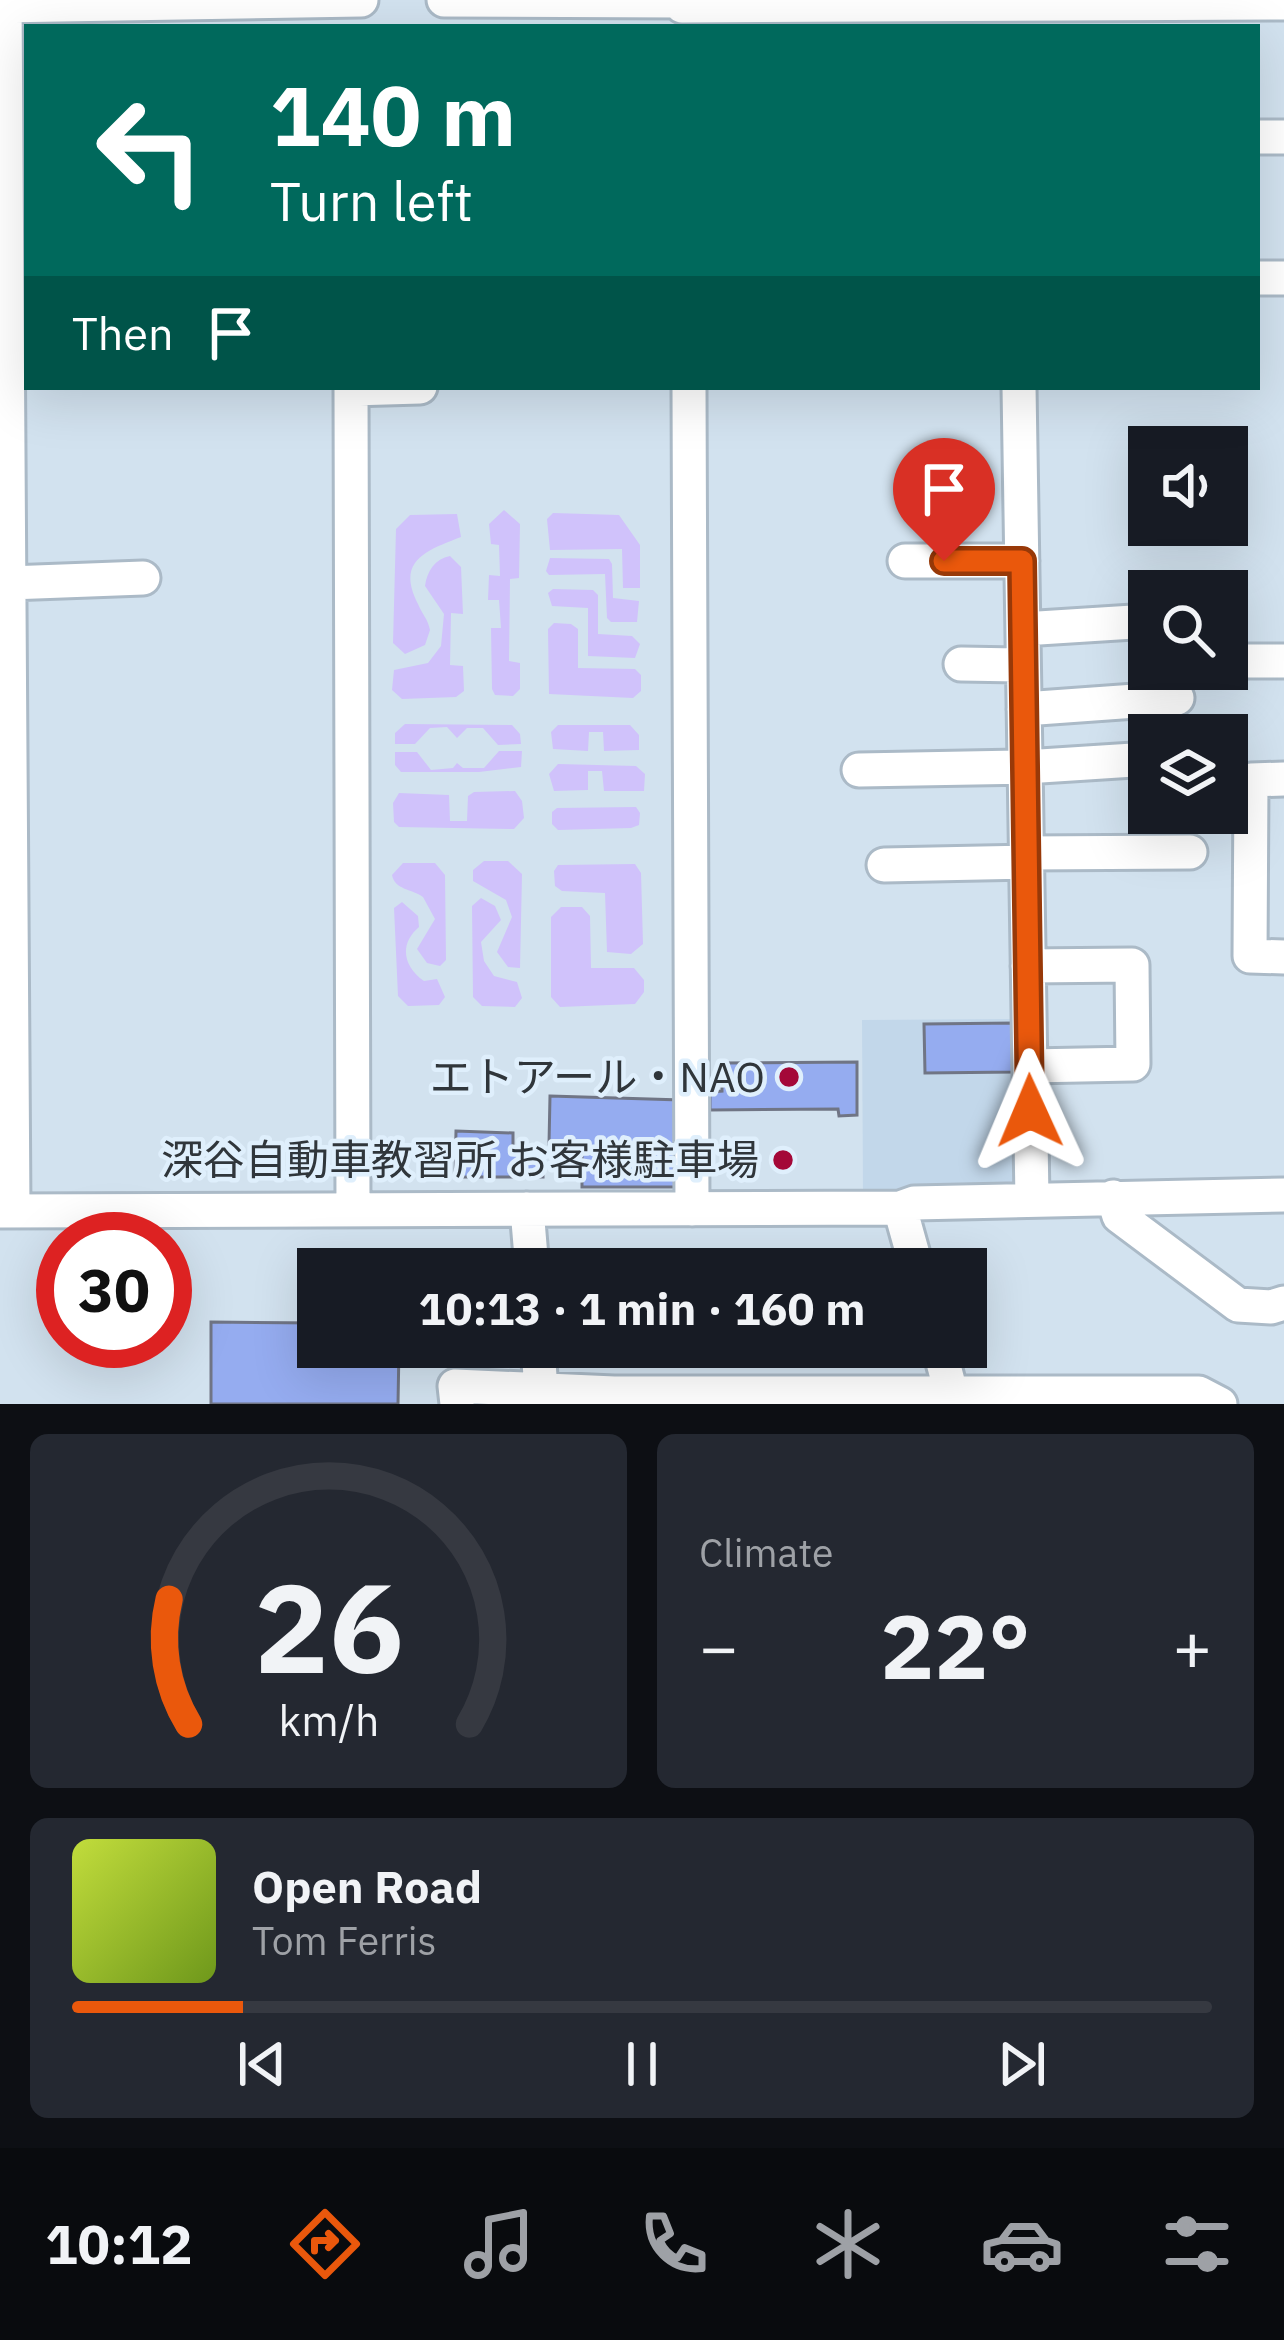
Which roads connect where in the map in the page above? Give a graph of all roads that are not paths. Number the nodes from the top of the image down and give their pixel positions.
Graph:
1 (443, 0) edge
2 (1284, 3) edge
3 (4, 4) edge
4 (347, 7) edge
5 (682, 9) edge
6 (1013, 11) edge
7 (4, 272) edge
8 (351, 390) edge
9 (689, 390) edge
10 (1019, 390) edge
11 (904, 561) dead end
12 (1022, 561) junction
13 (142, 578) dead end
14 (9, 583) junction
15 (1128, 622) edge
16 (1023, 628) junction
17 (1248, 661) edge
18 (1284, 661) edge
19 (962, 664) dead end
20 (1023, 664) junction
21 (4, 673) edge
22 (1177, 698) dead end
23 (1024, 709) junction
24 (1128, 760) edge
25 (1025, 767) junction
26 (859, 770) dead end
27 (1284, 779) edge
28 (1190, 852) dead end
29 (1027, 858) junction
30 (884, 865) dead end
31 (5, 869) edge
32 (1284, 957) edge
33 (1028, 966) junction
34 (6, 970) edge
35 (1030, 1066) junction
36 (6, 1096) edge
37 (1284, 1195) edge
38 (1113, 1197) junction
39 (1032, 1200) junction
40 (900, 1208) junction
41 (527, 1209) junction
42 (692, 1209) junction
43 (353, 1210) junction
44 (6, 1211) edge
45 (530, 1248) edge
46 (911, 1248) edge
47 (1284, 1303) edge
48 (539, 1368) edge
49 (944, 1368) edge
50 (541, 1391) junction
51 (802, 1397) edge
52 (615, 1399) edge
53 (1178, 1399) edge
54 (953, 1400) edge
55 (458, 1404) edge
56 (1220, 1404) edge

1 - 5 street
2 - 6 street
3 - 4 street
3 - 7 street
5 - 6 street
7 - 14 street
8 - 43 street
9 - 42 street
10 - 12 street
11 - 12 street
12 - 16 street
13 - 14 street
14 - 21 street
15 - 16 street
16 - 20 street
17 - 18 street
19 - 20 street
20 - 23 street
21 - 31 street
22 - 23 street
23 - 25 street
24 - 25 street
25 - 26 street
25 - 29 street
27 - 32 street
28 - 29 street
29 - 30 street
29 - 33 street
31 - 34 street
33 - 35 street
33 - 35 street
34 - 36 street
35 - 39 street
36 - 44 street
37 - 38 street
38 - 39 street
38 - 47 street
39 - 40 street
40 - 42 street
40 - 46 street
41 - 42 street
41 - 43 street
41 - 45 street
43 - 44 street
48 - 50 street
49 - 54 street
50 - 52 street
50 - 55 street
51 - 52 street
51 - 54 street
53 - 54 street
53 - 56 street

